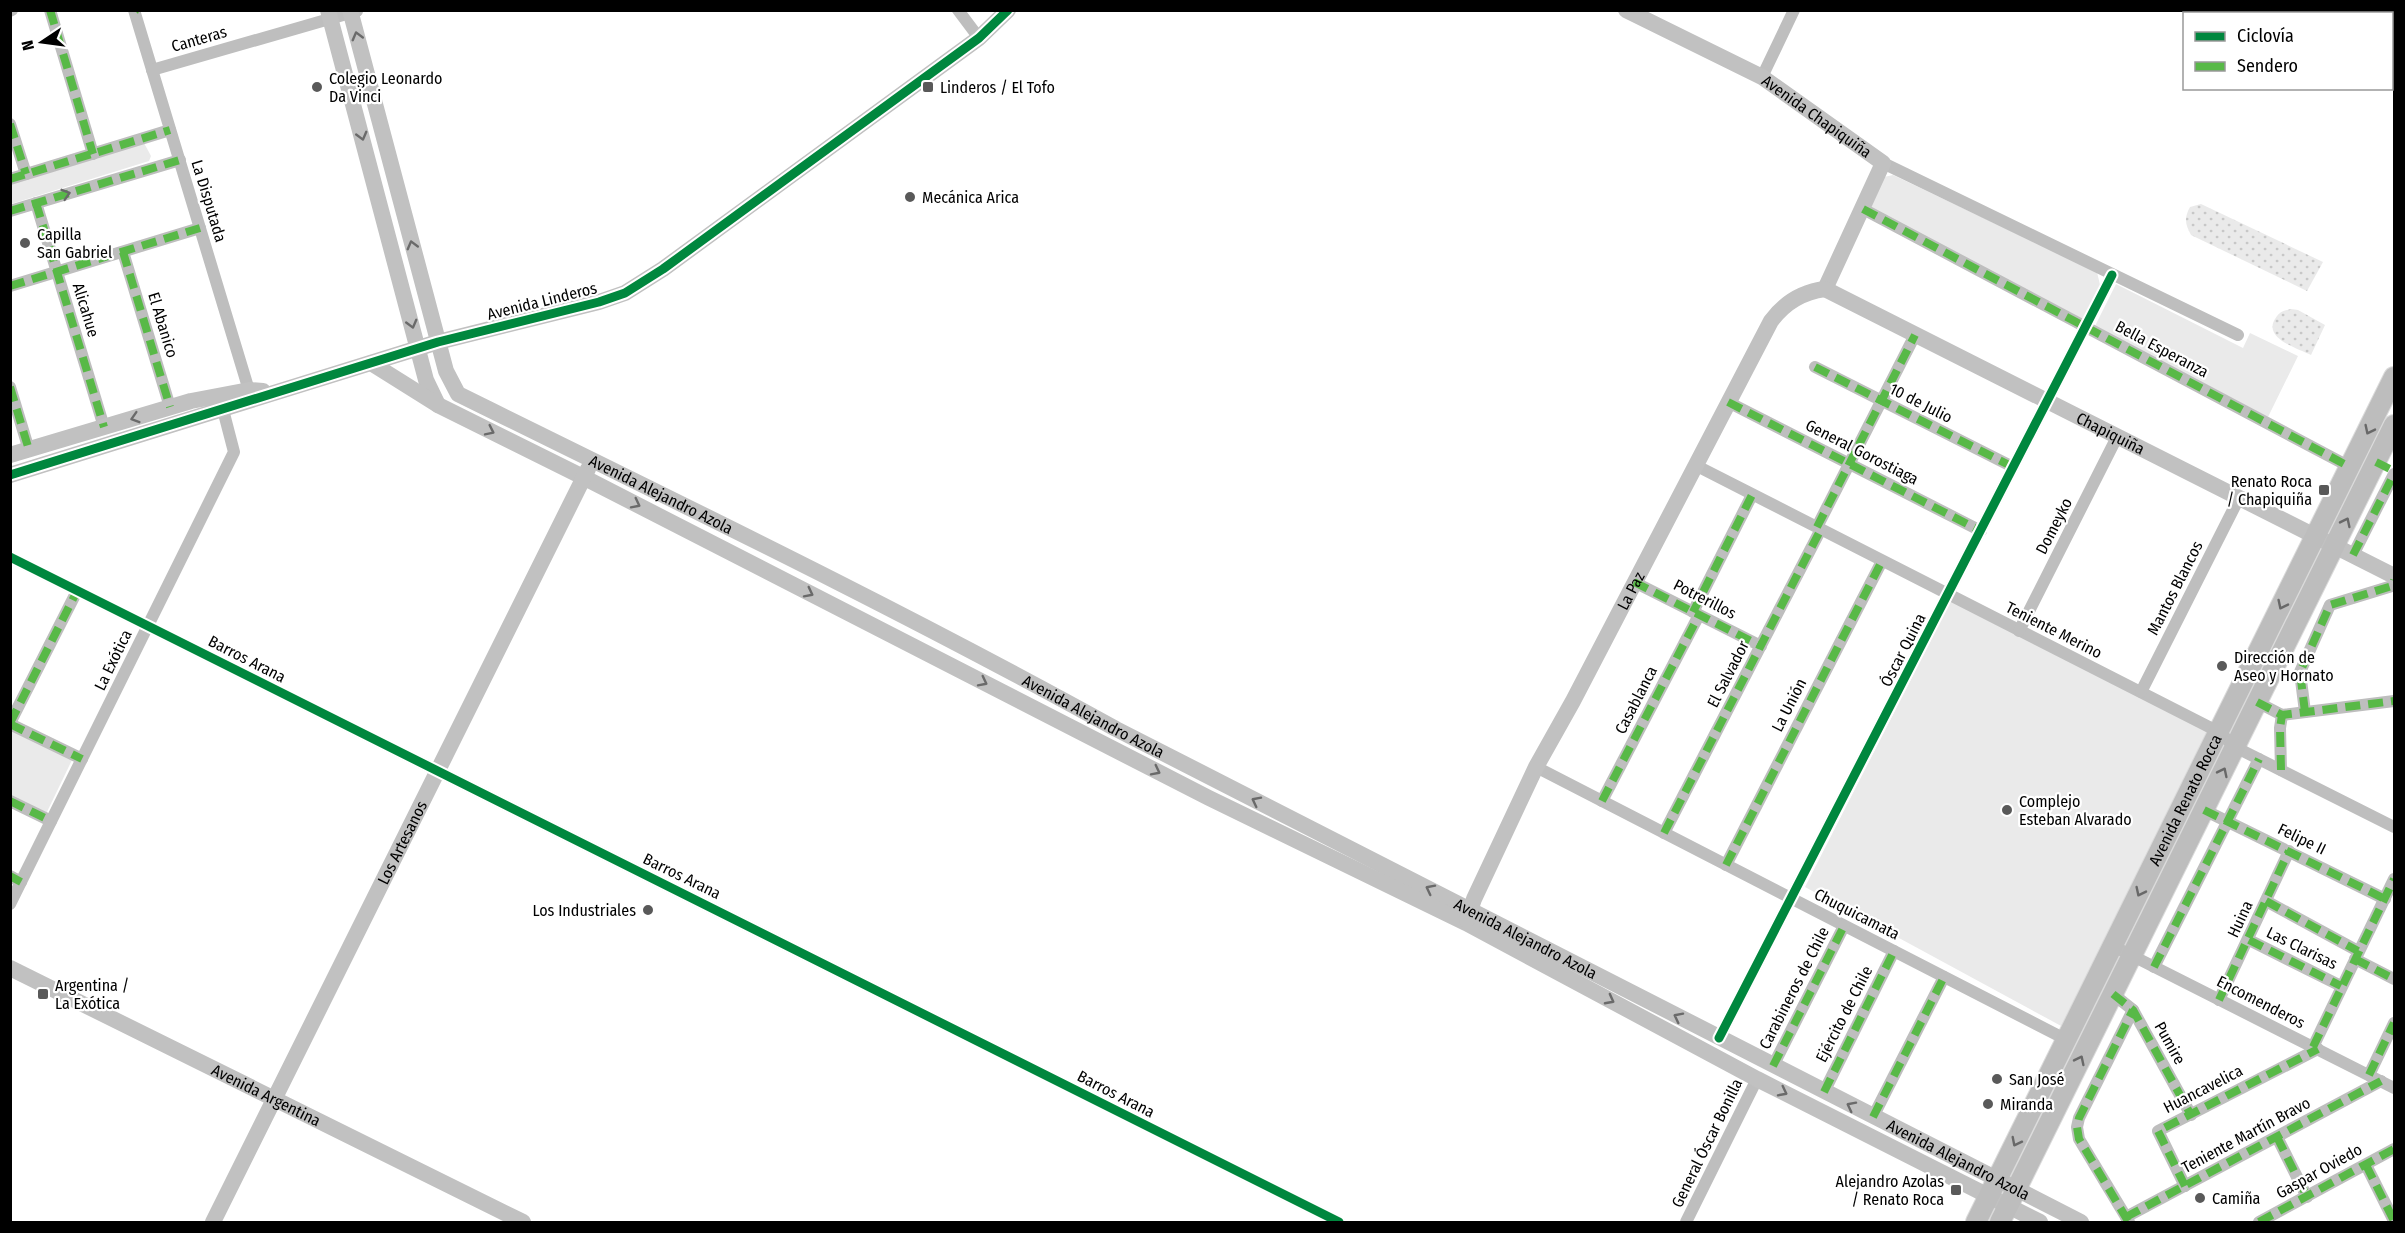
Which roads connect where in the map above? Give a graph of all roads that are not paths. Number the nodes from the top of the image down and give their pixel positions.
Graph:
1 (50, 10) edge
2 (958, 10) edge
3 (1008, 10) edge
4 (1626, 10) edge
5 (1794, 10) edge
6 (135, 11) edge
7 (353, 11) edge
8 (329, 14) edge
9 (979, 38) junction
10 (152, 70) junction
11 (1762, 77) junction
12 (10, 124) edge
13 (170, 130) junction
14 (93, 154) junction
15 (180, 160) junction
16 (1883, 164) junction
17 (26, 174) junction
18 (10, 179) edge
19 (36, 203) junction
20 (1863, 209) junction
21 (10, 211) edge
22 (200, 228) junction
23 (123, 252) junction
24 (57, 272) junction
25 (2112, 275) junction
26 (10, 286) edge
27 (1825, 290) junction
28 (2086, 327) junction
29 (1916, 335) junction
30 (2238, 335) dead end
31 (438, 342) junction
32 (418, 349) junction
33 (371, 363) junction
34 (1815, 367) dead end
35 (2394, 377) edge
36 (10, 387) edge
37 (251, 395) junction
38 (1882, 401) junction
39 (2047, 401) junction
40 (221, 402) junction
41 (1728, 402) junction
42 (438, 405) junction
43 (170, 407) junction
44 (2394, 425) edge
45 (104, 427) junction
46 (2117, 436) junction
47 (29, 450) junction
48 (10, 455) edge
49 (592, 460) junction
50 (2376, 462) junction
51 (1850, 464) junction
52 (1695, 465) junction
53 (2013, 467) junction
54 (2350, 467) junction
55 (2394, 472) edge
56 (10, 475) edge
57 (584, 477) junction
58 (1752, 495) junction
59 (2239, 498) junction
60 (1819, 528) junction
61 (1981, 531) junction
62 (2316, 537) junction
63 (2335, 546) junction
64 (2353, 555) junction
65 (12, 561) edge
66 (1882, 561) junction
67 (2394, 578) edge
68 (1634, 582) junction
69 (77, 591) junction
70 (1948, 594) junction
71 (1696, 614) junction
72 (148, 626) junction
73 (2019, 631) junction
74 (1761, 646) junction
75 (2141, 692) junction
76 (2394, 701) edge
77 (2257, 702) junction
78 (2305, 712) junction
79 (2282, 715) junction
80 (10, 724) edge
81 (2219, 732) junction
82 (2235, 747) junction
83 (82, 759) junction
84 (2259, 759) junction
85 (1536, 767) junction
86 (2281, 770) junction
87 (437, 771) junction
88 (10, 801) edge
89 (1602, 801) junction
90 (2204, 810) junction
91 (51, 821) junction
92 (2228, 822) junction
93 (2394, 827) edge
94 (1664, 833) junction
95 (2289, 851) junction
96 (1726, 865) junction
97 (16, 879) edge
98 (2394, 879) edge
99 (1792, 898) junction
100 (2385, 899) junction
101 (2266, 901) junction
102 (10, 904) edge
103 (1468, 916) junction
104 (1845, 926) junction
105 (2249, 940) junction
106 (2113, 946) junction
107 (1894, 951) junction
108 (2356, 955) junction
109 (2132, 956) junction
110 (2154, 967) junction
111 (10, 968) edge
112 (1944, 977) junction
113 (2394, 979) edge
114 (2341, 986) junction
115 (2113, 994) junction
116 (2219, 1000) junction
117 (2133, 1010) junction
118 (2394, 1023) edge
119 (1719, 1038) junction
120 (2067, 1040) junction
121 (2315, 1048) junction
122 (1773, 1066) junction
123 (2368, 1075) junction
124 (1757, 1079) junction
125 (2381, 1081) junction
126 (2394, 1088) edge
127 (1824, 1092) junction
128 (273, 1100) junction
129 (2191, 1114) junction
130 (1873, 1117) junction
131 (2277, 1137) junction
132 (2394, 1149) edge
133 (2366, 1165) junction
134 (2185, 1186) junction
135 (1992, 1189) junction
136 (2307, 1197) junction
137 (2008, 1206) edge
138 (2128, 1220) edge
139 (2394, 1221) edge
140 (213, 1222) edge
141 (523, 1222) edge
142 (1339, 1222) edge
143 (1686, 1222) edge
144 (1976, 1222) edge
145 (2040, 1222) edge
146 (2081, 1222) edge
147 (2259, 1222) edge

1 - 14 street
2 - 9 street
3 - 9 street, Avenida Linderos
4 - 11 street, Avenida Chapiquiña
5 - 11 street
6 - 10 street, La Disputada
7 - 8 street, Canteras
31 -> 7 street, Avenida Alejandro Azola
8 - 10 street, Canteras
8 -> 32 street
9 - 31 street, Avenida Linderos
10 - 13 street, La Disputada
11 - 16 street, Avenida Chapiquiña
12 - 17 street
13 - 14 street
13 - 15 street, La Disputada
14 - 17 street
19 -> 15 street
15 - 22 street, La Disputada
16 - 20 street, Avenida Chapiquiña
16 - 25 street
17 - 18 street
19 - 21 street
19 - 24 street, Alicahue
20 - 27 street, Avenida Chapiquiña
20 - 28 street, Bella Esperanza
22 - 23 street
22 - 37 street, La Disputada
23 - 24 street
23 - 43 street, El Abanico
24 - 26 street
24 - 45 street, Alicahue
25 - 28 street, Óscar Quina
25 - 30 street
27 - 29 street, Chapiquiña
27 - 41 street, La Paz
28 - 39 street, Óscar Quina
28 - 54 street, Bella Esperanza
29 - 38 street, El Salvador
29 - 39 street, Chapiquiña
31 - 32 street, Avenida Linderos
31 - 49 street, Avenida Alejandro Azola
32 - 33 street, Avenida Linderos
32 - 42 street
33 - 37 street, Avenida Linderos
33 - 42 street, Avenida Alejandro Azola
34 - 38 street, 10 de Julio
35 -> 54 main road, Avenida Renato Rocca
36 - 47 street
37 - 40 street, Avenida Linderos
38 - 51 street, El Salvador
38 - 53 street, 10 de Julio
39 - 46 street, Chapiquiña
39 - 53 street, Óscar Quina
40 - 43 street, Avenida Linderos
40 - 56 street, Avenida Linderos
40 - 72 street, La Exótica
41 - 51 street, General Gorostiaga
41 - 52 street, La Paz
42 -> 57 street, Avenida Alejandro Azola
43 -> 45 street, Avenida Linderos
44 - 50 main road, Avenida Renato Rocca
45 - 47 street, Avenida Linderos
46 - 59 street, Chapiquiña
46 - 73 street, Domeyko
47 - 48 street, Avenida Linderos
49 - 57 street, Los Artesanos
103 -> 49 street, Avenida Alejandro Azola
50 - 55 street
63 -> 50 main road, Avenida Renato Rocca
51 - 60 street, El Salvador
51 - 61 street, General Gorostiaga
52 - 58 street, Teniente Merino
52 - 68 street, La Paz
53 - 61 street, Óscar Quina
54 - 62 main road, Avenida Renato Rocca
55 - 64 street
57 - 87 street, Los Artesanos
57 -> 103 street, Avenida Alejandro Azola
58 - 60 street, Teniente Merino
58 - 71 street, Casablanca
59 - 62 street, Chapiquiña
59 - 75 street, Mantos Blancos
60 - 66 street, Teniente Merino
60 - 74 street, El Salvador
61 - 70 street, Óscar Quina
62 - 63 street, Chapiquiña
62 -> 81 main road, Avenida Renato Rocca
63 - 64 street, Chapiquiña
63 - 77 main road, Avenida Renato Rocca
64 - 67 street, Chapiquiña
65 - 69 street, Barros Arana
66 - 70 street, Teniente Merino
66 - 96 street, La Unión
67 - 78 street
68 - 71 street, Potrerillos
68 - 85 street, La Paz
69 - 72 street, Barros Arana
69 - 80 street
70 - 73 street, Teniente Merino
70 - 99 street, Óscar Quina
71 - 74 street, Potrerillos
71 - 89 street, Casablanca
72 - 83 street, La Exótica
72 - 87 street, Barros Arana
73 - 75 street, Teniente Merino
74 - 94 street, El Salvador
75 - 81 street, Teniente Merino
76 - 78 street
77 - 79 street
77 - 82 main road, Avenida Renato Rocca
78 - 79 street
79 - 86 street
80 - 83 street
81 - 82 street, Teniente Merino
81 -> 106 main road, Avenida Renato Rocca
82 - 84 street, Teniente Merino
90 -> 82 main road, Avenida Renato Rocca
83 - 91 street, La Exótica
84 - 86 street, Teniente Merino
84 - 92 street
85 - 89 street, Chuquicamata
85 - 103 street, La Paz
86 - 93 street, Teniente Merino
87 - 128 street, Los Artesanos
87 - 142 street, Barros Arana
88 - 91 street
89 - 94 street, Chuquicamata
90 - 92 street, Felipe II
90 - 109 main road, Avenida Renato Rocca
91 - 97 street, La Exótica
92 - 95 street, Felipe II
92 - 110 street
94 - 96 street, Chuquicamata
95 - 100 street, Felipe II
95 - 101 street, Huina
96 - 99 street, Chuquicamata
97 - 102 street, La Exótica
98 - 100 street
99 - 104 street, Chuquicamata
99 - 119 street, Óscar Quina
100 - 108 street
101 - 105 street, Huina
101 - 108 street
119 -> 103 street, Avenida Alejandro Azola
103 -> 124 street, Avenida Alejandro Azola
104 - 107 street, Chuquicamata
104 - 122 street, Carabineros de Chile
105 - 114 street, Las Clarisas
105 - 116 street, Huina
106 - 109 street, Encomenderos
106 - 120 main road, Avenida Renato Rocca
107 - 112 street, Chuquicamata
107 - 127 street, Ejército de Chile
108 - 113 street
108 - 114 street
109 - 110 street, Encomenderos
109 - 115 main road, Avenida Renato Rocca
110 - 116 street, Encomenderos
111 - 128 street, Avenida Argentina
112 - 120 street, Chuquicamata
112 - 130 street
114 - 121 street
115 - 117 street, Pumire
137 -> 115 main road, Avenida Renato Rocca
116 - 121 street, Encomenderos
117 - 129 street, Pumire
117 - 138 street
118 - 123 street
119 - 122 street, Avenida Alejandro Azola
120 -> 135 main road, Avenida Renato Rocca
121 - 123 street, Encomenderos
121 - 129 street, Huancavelica
122 - 127 street, Avenida Alejandro Azola
123 - 125 street, Encomenderos
124 -> 135 street, Avenida Alejandro Azola
124 - 143 street, General Óscar Bonilla
125 - 126 street, Encomenderos
125 - 131 street, Teniente Martín Bravo
130 -> 127 street, Avenida Alejandro Azola
128 - 140 street, Los Artesanos
128 - 141 street, Avenida Argentina
129 - 134 street, Huancavelica
130 - 135 street, Avenida Alejandro Azola
131 - 134 street, Teniente Martín Bravo
131 - 136 street
132 - 133 street, Gaspar Oviedo
133 - 136 street, Gaspar Oviedo
133 - 139 street
134 - 138 street, Teniente Martín Bravo
135 - 137 street, Avenida Alejandro Azola
135 - 144 main road, Avenida Renato Rocca
136 - 147 street, Gaspar Oviedo
137 - 145 street, Avenida Alejandro Azola
137 - 146 street, Avenida Alejandro Azola

